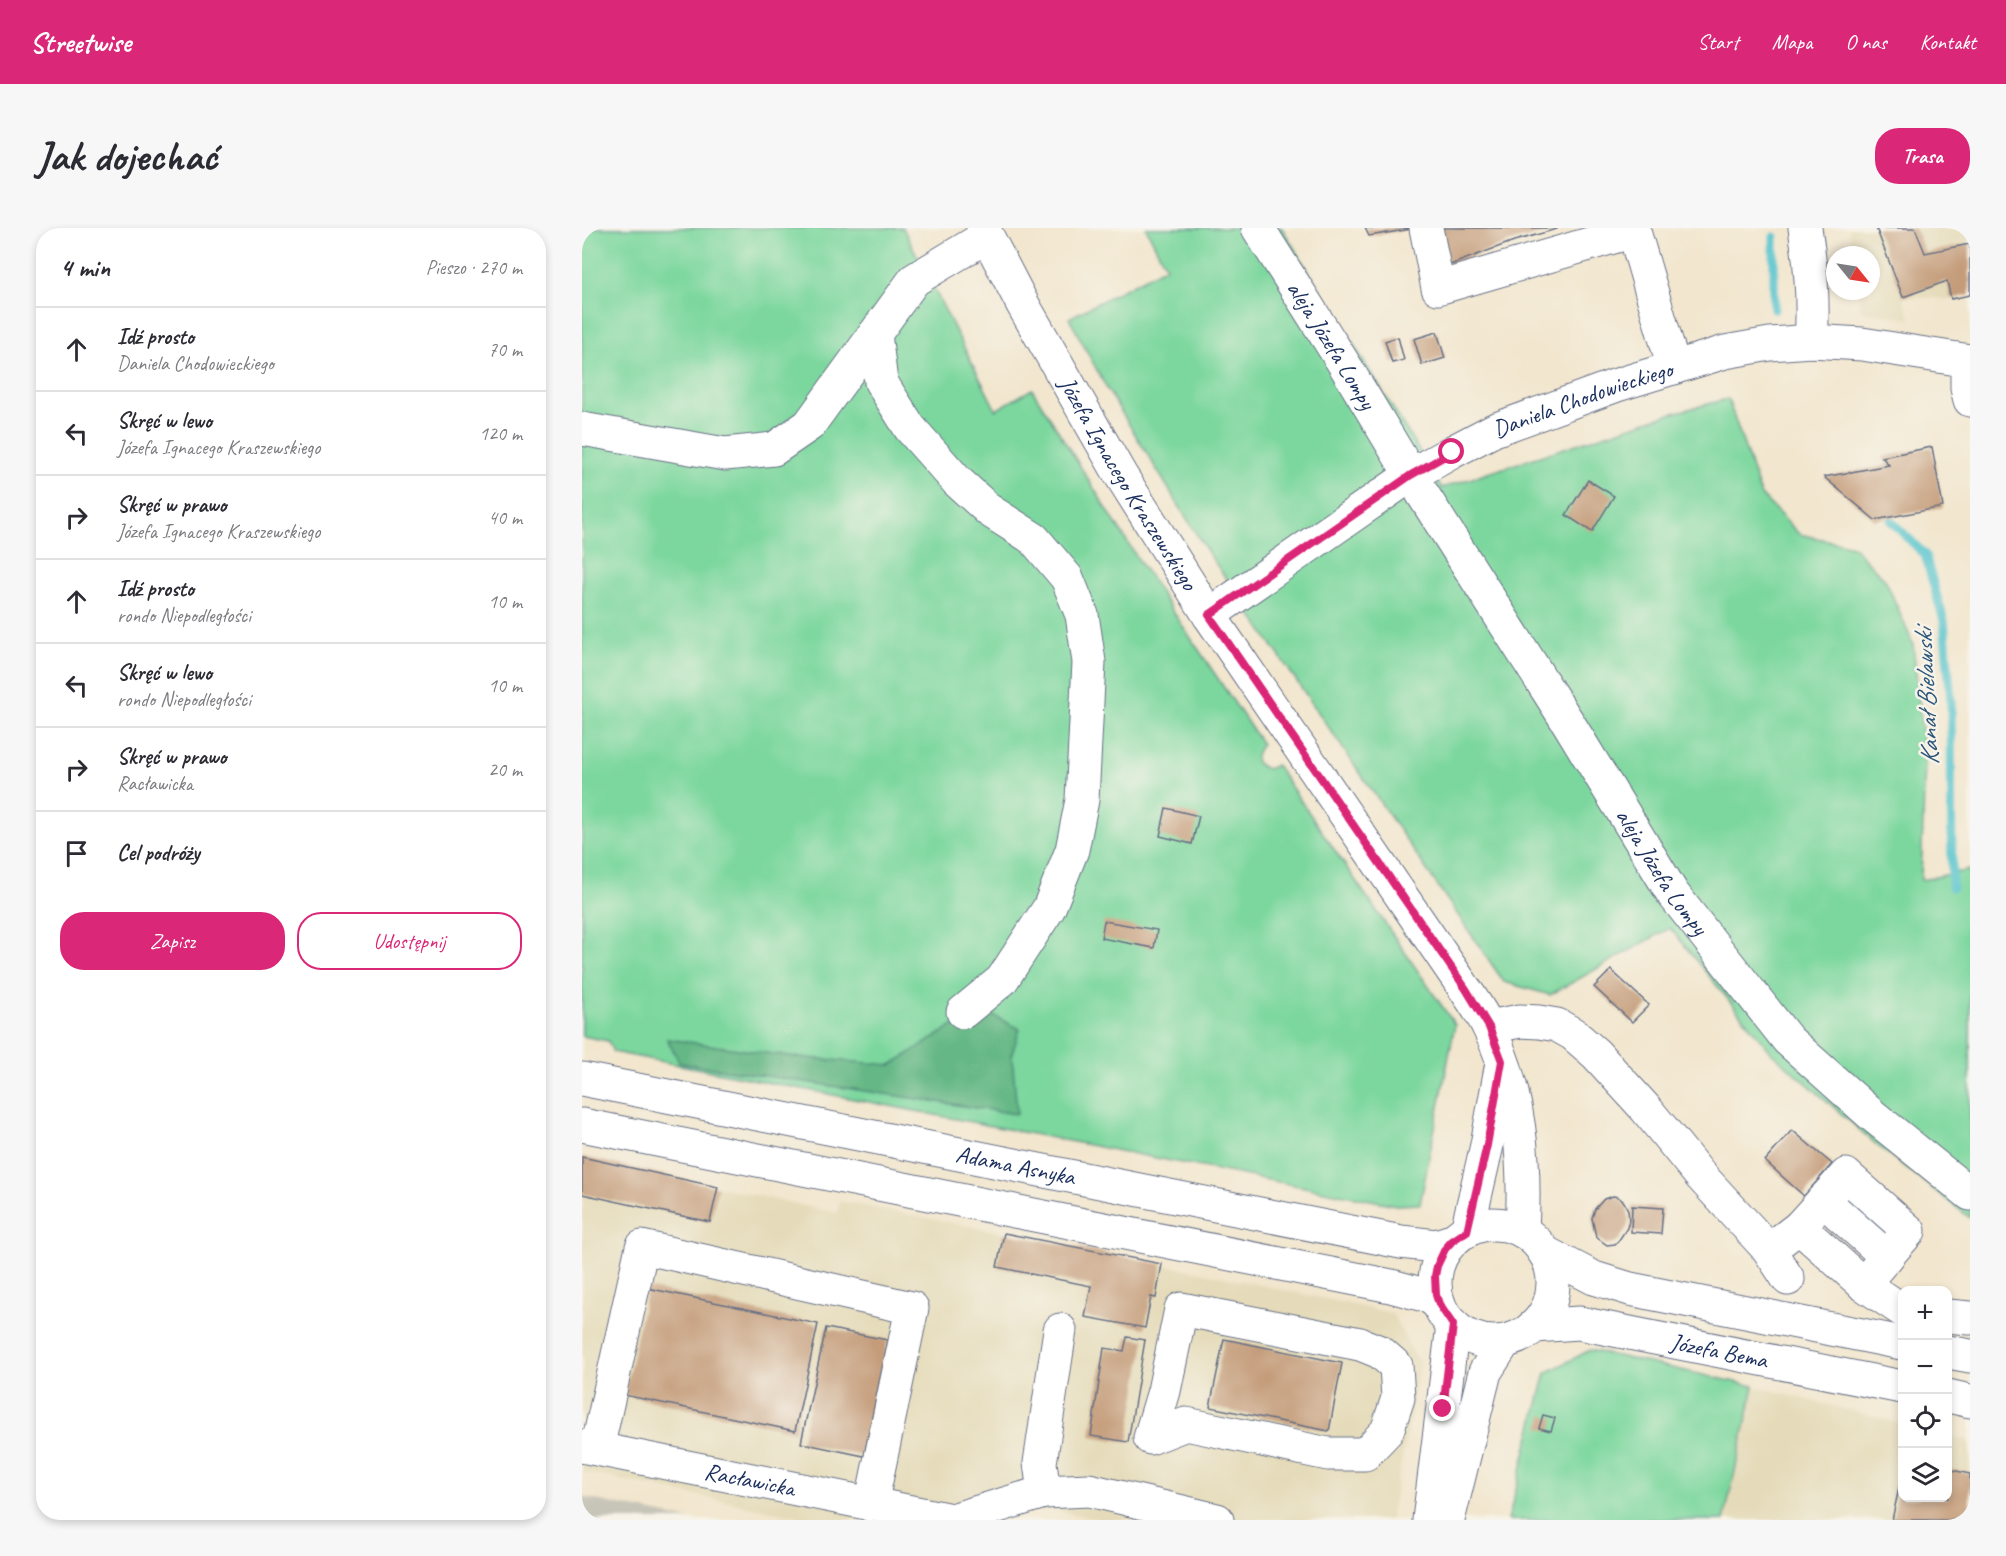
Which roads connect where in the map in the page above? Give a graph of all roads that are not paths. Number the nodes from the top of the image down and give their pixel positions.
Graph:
1 (1258, 228) edge
2 (1426, 228) edge
3 (1805, 228) edge
4 (1633, 229) edge
5 (985, 232) edge
6 (875, 334) junction
7 (1811, 341) junction
8 (1969, 361) edge
9 (1674, 368) junction
10 (1970, 399) edge
11 (582, 429) edge
12 (1403, 462) dead end
13 (1422, 493) dead end
14 (1209, 615) junction
15 (963, 1012) dead end
16 (1489, 1027) junction
17 (1502, 1061) junction
18 (582, 1079) edge
19 (582, 1125) edge
20 (1970, 1194) edge
21 (1799, 1227) junction
22 (1459, 1236) junction
23 (1533, 1241) junction
24 (1769, 1250) junction
25 (1788, 1279) dead end
26 (1863, 1284) junction
27 (1898, 1307) edge
28 (1446, 1315) junction
29 (1952, 1316) edge
30 (1970, 1318) edge
31 (1534, 1326) junction
32 (1060, 1330) dead end
33 (1505, 1341) junction
34 (1898, 1342) edge
35 (1952, 1353) edge
36 (1970, 1356) edge
37 (1898, 1386) edge
38 (1952, 1397) edge
39 (1970, 1401) edge
40 (1150, 1438) joint
41 (590, 1447) edge
42 (1044, 1492) junction
43 (872, 1505) junction
44 (952, 1520) edge
45 (1217, 1520) edge
46 (1429, 1520) edge
47 (1448, 1520) edge

1 - 12 street, aleja Józefa Lompy
2 - 4 street
3 - 7 street
4 - 9 street
5 - 6 street
5 - 14 street, Józefa Ignacego Kraszewskiego
6 - 11 street
6 - 15 street
7 - 8 street, Daniela Chodowieckiego
7 - 9 street, Daniela Chodowieckiego
8 - 10 street
9 - 14 street, Daniela Chodowieckiego
13 - 20 street, aleja Józefa Lompy
14 - 16 street, Józefa Ignacego Kraszewskiego
16 - 17 street, Józefa Ignacego Kraszewskiego
16 - 24 street
17 - 22 street
17 - 23 street, Józefa Ignacego Kraszewskiego
18 - 22 street, Adama Asnyka
19 - 28 street, Adama Asnyka
21 - 24 street
21 - 26 street
21 - 26 street
22 - 23 street
22 - 28 street
23 - 31 street
23 - 34 street, Józefa Bema
24 - 25 street
26 - 27 street
28 - 33 street
28 - 46 street
29 - 30 street
31 - 33 street
31 - 37 street, Józefa Bema
32 - 42 street
33 - 47 street
35 - 36 street
38 - 39 street
40 - 40 street
41 - 43 street, Racławicka
41 - 43 street
42 - 44 street, Racławicka
42 - 45 street, Racławicka
43 - 44 street, Racławicka

